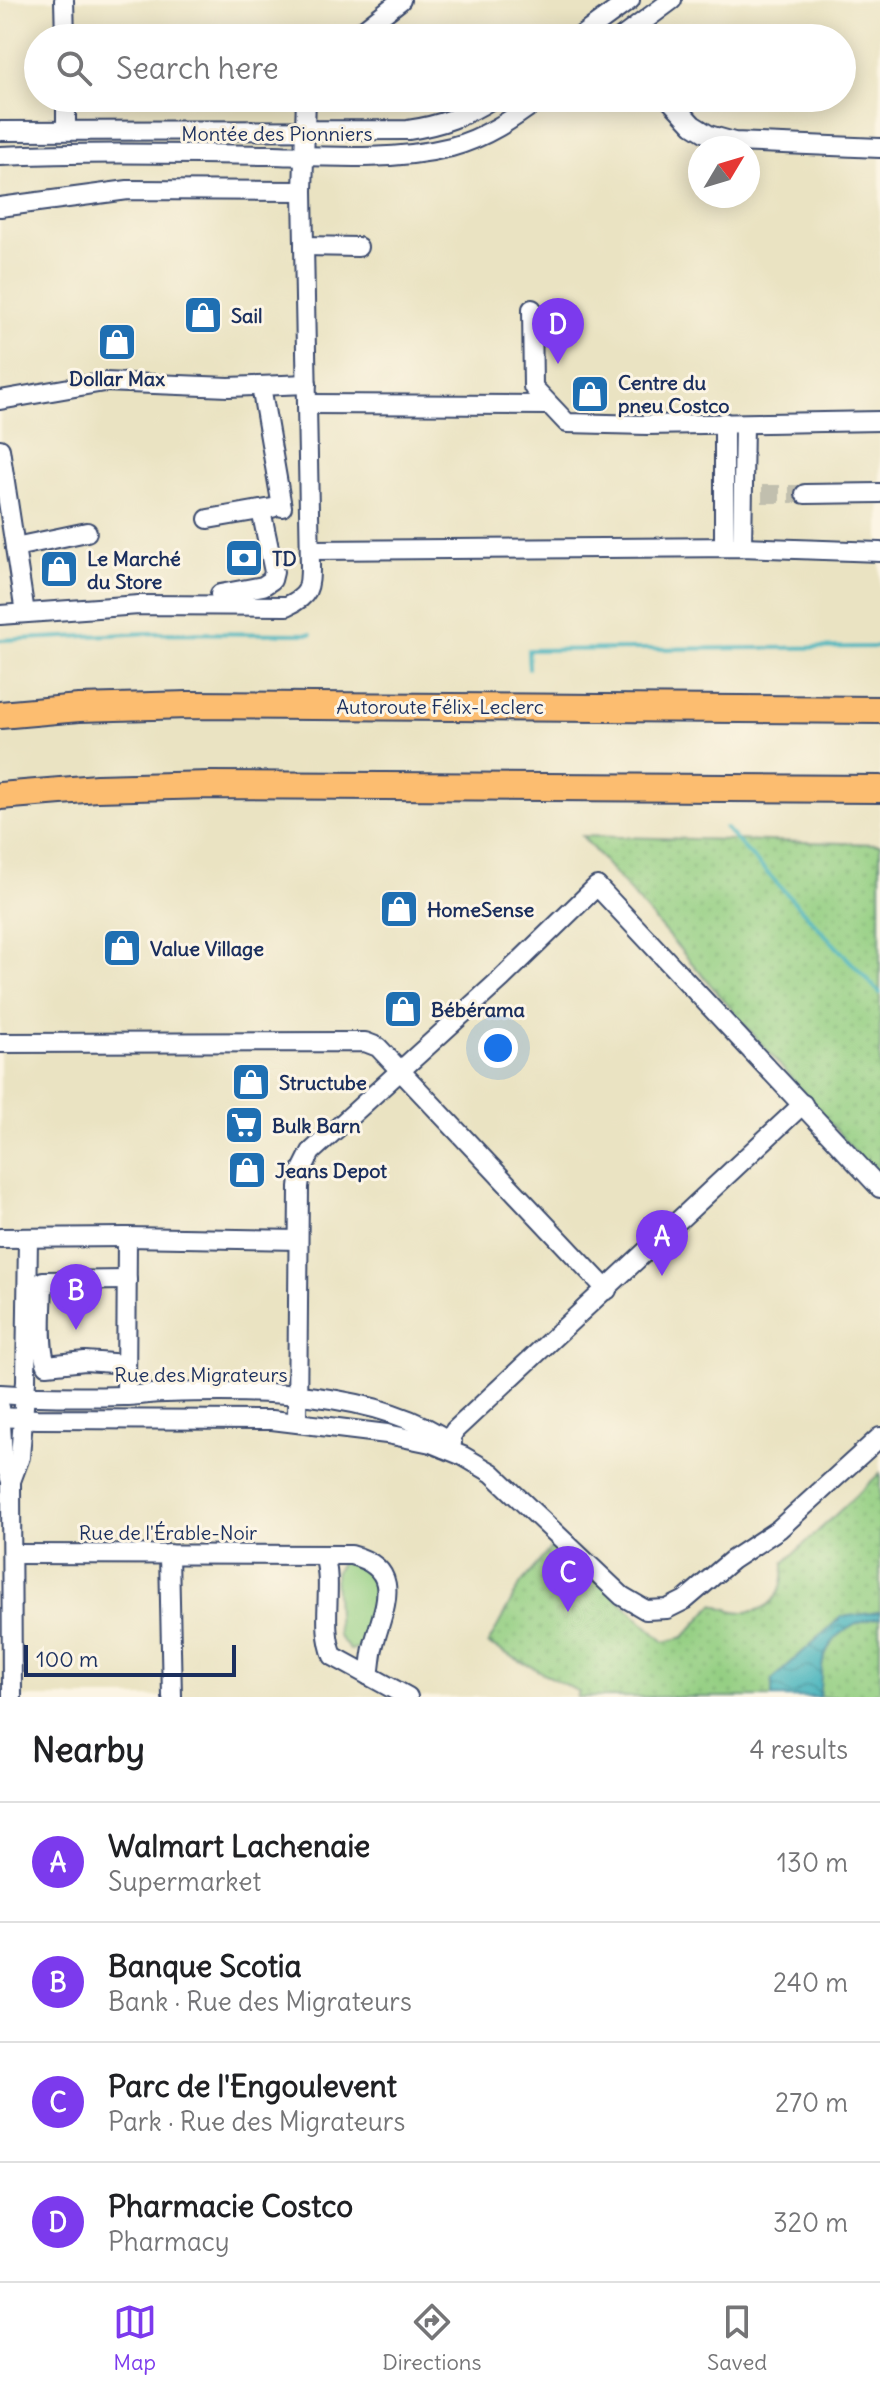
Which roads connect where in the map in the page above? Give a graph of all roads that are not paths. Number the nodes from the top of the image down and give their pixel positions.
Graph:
1 (64, 0) edge
2 (401, 0) edge
3 (630, 0) edge
4 (672, 0) edge
5 (605, 7) edge
6 (65, 24) edge
7 (371, 24) edge
8 (590, 24) edge
9 (616, 24) edge
10 (641, 24) edge
11 (66, 112) edge
12 (307, 112) edge
13 (471, 112) edge
14 (521, 112) edge
15 (681, 112) edge
16 (66, 129) junction
17 (0, 131) edge
18 (304, 132) junction
19 (880, 148) edge
20 (0, 156) edge
21 (303, 156) junction
22 (303, 191) junction
23 (0, 207) edge
24 (304, 246) junction
25 (358, 247) dead end
26 (532, 309) dead end
27 (307, 384) junction
28 (261, 386) junction
29 (0, 400) edge
30 (307, 404) junction
31 (549, 405) junction
32 (880, 421) edge
33 (724, 422) junction
34 (744, 424) junction
35 (0, 449) edge
36 (880, 493) edge
37 (805, 494) tunnel mouth
38 (309, 506) junction
39 (282, 507) junction
40 (261, 510) junction
41 (208, 519) dead end
42 (87, 532) dead end
43 (15, 547) junction
44 (733, 547) junction
45 (310, 550) junction
46 (880, 552) edge
47 (220, 594) dead end
48 (25, 613) junction
49 (0, 615) edge
50 (880, 710) edge
51 (0, 715) edge
52 (880, 789) edge
53 (0, 796) edge
54 (0, 1043) edge
55 (401, 1070) junction
56 (803, 1104) junction
57 (880, 1188) edge
58 (127, 1237) junction
59 (0, 1238) edge
60 (28, 1238) junction
61 (298, 1240) junction
62 (127, 1280) junction
63 (607, 1290) junction
64 (126, 1364) junction
65 (0, 1394) edge
66 (298, 1395) junction
67 (25, 1396) junction
68 (126, 1396) junction
69 (0, 1404) edge
70 (0, 1417) edge
71 (23, 1418) junction
72 (297, 1422) junction
73 (880, 1437) edge
74 (445, 1443) junction
75 (11, 1481) junction
76 (12, 1554) junction
77 (169, 1554) junction
78 (324, 1555) junction
79 (369, 1676) junction
80 (12, 1697) edge
81 (172, 1697) edge
82 (408, 1697) edge

1 - 6 street
2 - 7 street
3 - 5 street
4 - 10 street
5 - 8 street
5 - 9 street
11 - 16 street
12 - 18 street
13 - 18 street, Montée des Pionniers
14 - 21 street, Montée des Pionniers
15 - 19 street
16 - 17 street, Montée des Pionniers
16 - 18 street, Montée des Pionniers
18 - 21 street
20 - 21 street, Montée des Pionniers
21 - 22 street
22 - 23 street
22 - 24 street
24 - 25 street
24 - 27 street
26 - 31 street
27 - 28 street
27 - 30 street
28 - 29 street
28 - 39 street
30 - 31 street
30 - 38 street
31 - 33 street
32 - 34 street
33 - 34 street
33 - 44 street
34 - 44 street
35 - 43 street
36 - 37 street
38 - 39 street
38 - 45 street
39 - 40 street
40 - 41 street
40 - 47 street
42 - 43 street
43 - 48 street
44 - 45 street
44 - 46 street
45 - 48 street
48 - 49 street
50 - 51 highway, Autoroute Félix-Leclerc
52 - 53 highway
54 - 55 street
55 - 56 street
55 - 61 street
55 - 63 street
56 - 57 street
56 - 63 street
58 - 60 street
58 - 61 street
58 - 62 street
59 - 60 street
60 - 67 street
61 - 66 street
62 - 64 street
62 - 64 street
63 - 74 street
64 - 68 street
65 - 67 street, Rue des Migrateurs
66 - 68 street, Rue des Migrateurs
66 - 72 street
66 - 74 street, Rue des Migrateurs
67 - 68 street, Rue des Migrateurs
67 - 71 street
69 - 70 street
70 - 71 street, Rue des Migrateurs
70 - 75 street
71 - 72 street, Rue des Migrateurs
71 - 75 street
72 - 74 street, Rue des Migrateurs
73 - 74 street, Rue des Migrateurs
75 - 76 street
76 - 77 street, Rue de l'Érable-Noir
76 - 80 street
77 - 78 street, Rue de l'Érable-Noir
77 - 81 street
78 - 79 street
78 - 79 street, Rue de l'Érable-Noir
79 - 82 street

